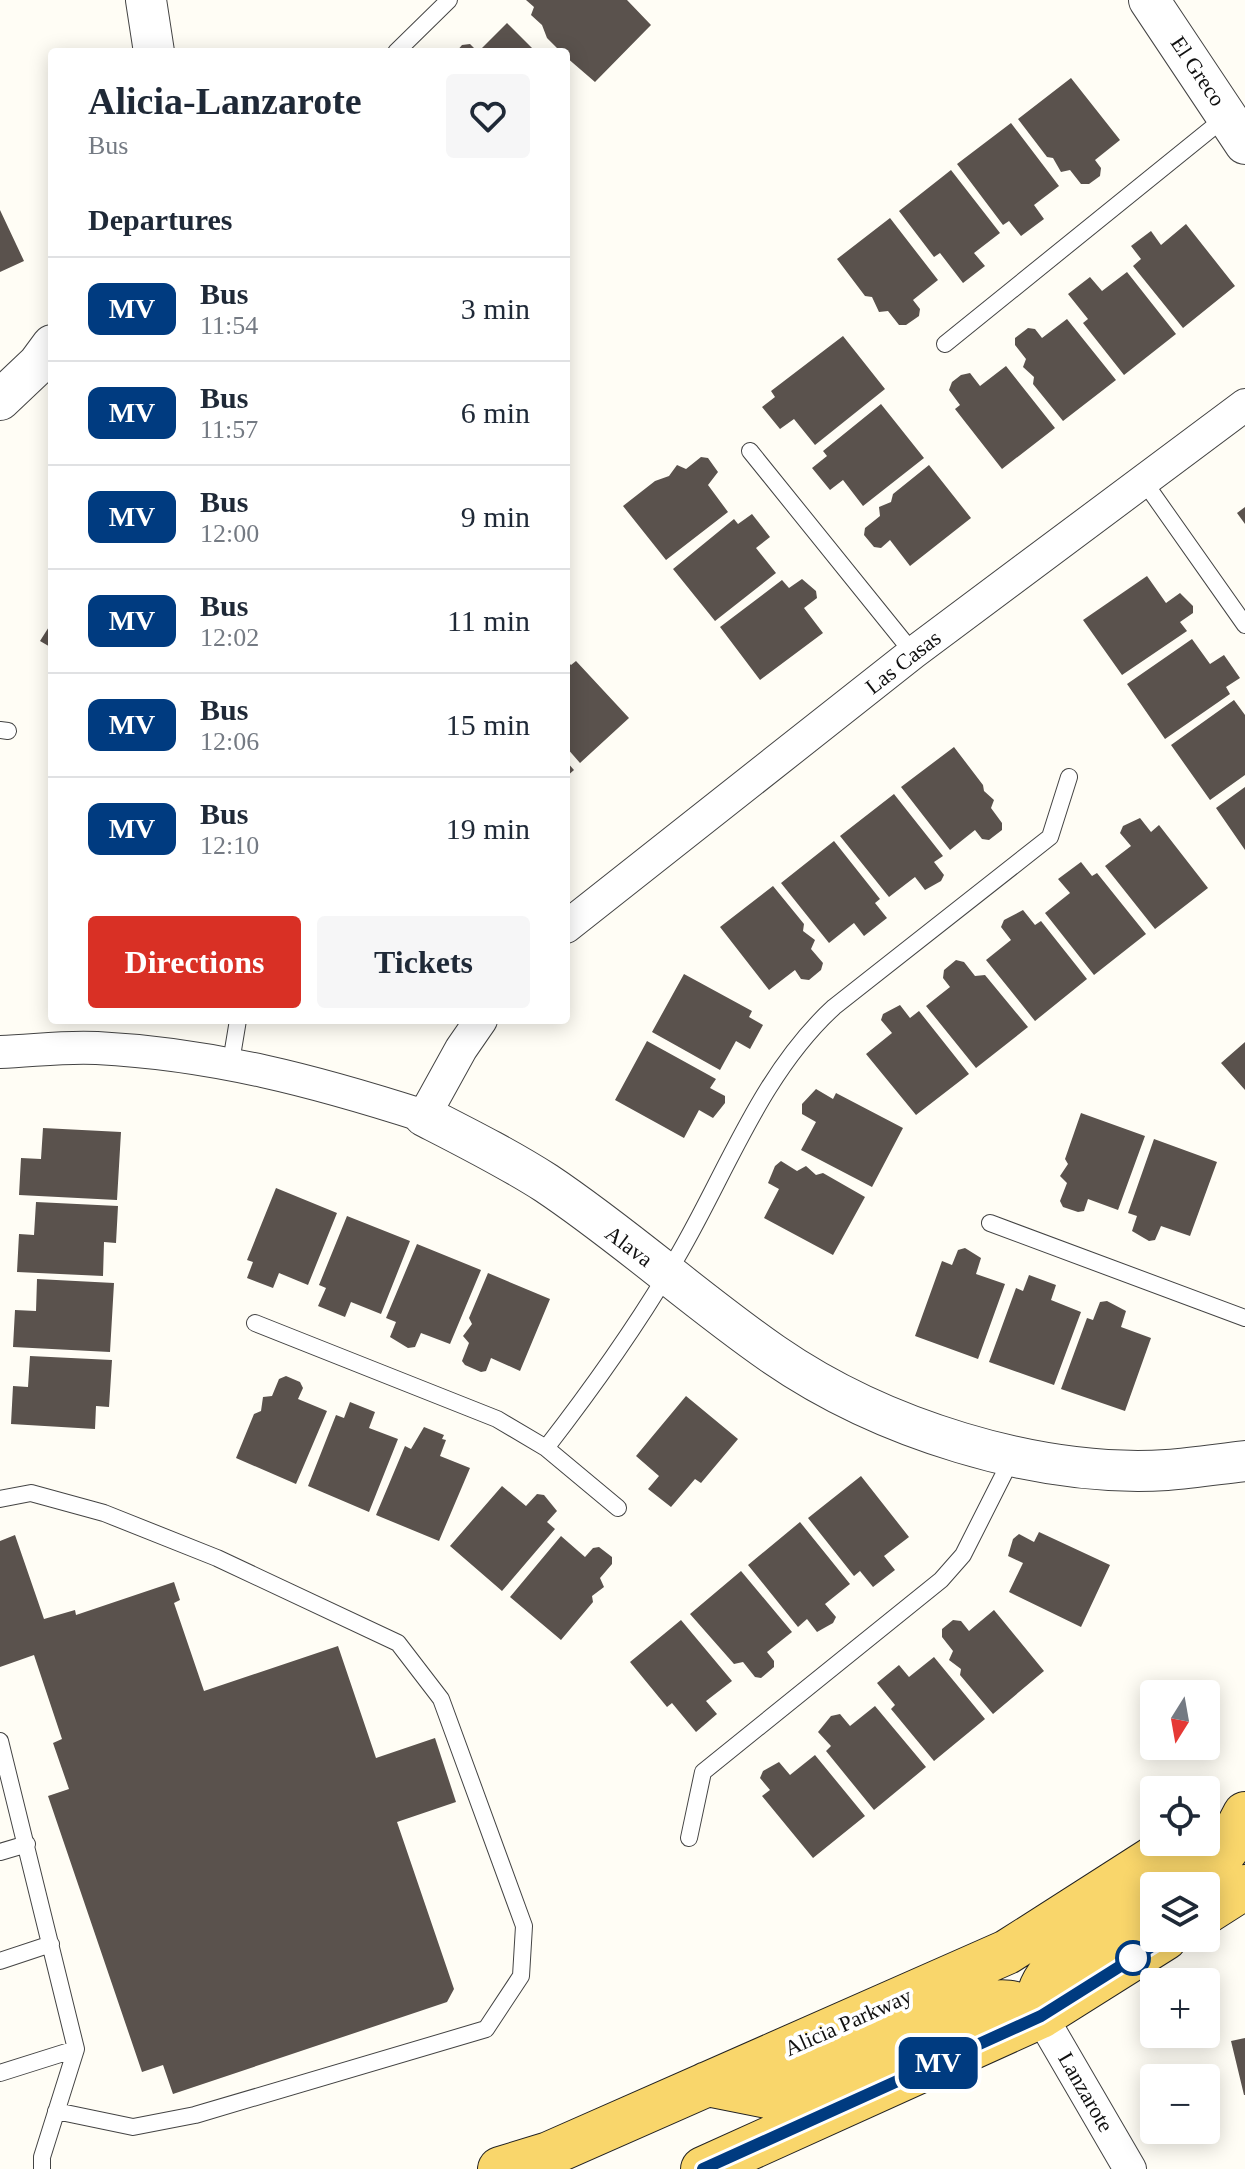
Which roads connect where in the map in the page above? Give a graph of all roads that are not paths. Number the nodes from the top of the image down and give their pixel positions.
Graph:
1 (146, 0) edge
2 (449, 0) edge
3 (1149, 0) edge
4 (153, 48) edge
5 (400, 48) edge
6 (1237, 130) edge
7 (945, 344) dead end
8 (48, 350) edge
9 (0, 400) edge
10 (1245, 405) edge
11 (750, 451) dead end
12 (1145, 483) junction
13 (1245, 625) edge
14 (913, 653) junction
15 (1069, 777) dead end
16 (570, 924) edge
17 (237, 1024) edge
18 (478, 1024) edge
19 (0, 1052) edge
20 (231, 1062) junction
21 (424, 1116) junction
22 (990, 1223) dead end
23 (666, 1275) junction
24 (1245, 1318) edge
25 (255, 1323) dead end
26 (546, 1448) junction
27 (1013, 1456) junction
28 (1245, 1461) edge
29 (0, 1499) edge
30 (618, 1508) dead end
31 (0, 1741) edge
32 (1245, 1800) edge
33 (1245, 1814) edge
34 (1220, 1816) edge
35 (689, 1838) dead end
36 (27, 1844) junction
37 (0, 1852) edge
38 (1157, 1856) edge
39 (1194, 1872) edge
40 (1245, 1887) edge
41 (1220, 1903) edge
42 (1140, 1907) edge
43 (51, 1944) junction
44 (1143, 1952) edge
45 (0, 1961) edge
46 (1041, 2016) junction
47 (76, 2049) junction
48 (0, 2073) edge
49 (707, 2084) junction
50 (56, 2111) junction
51 (42, 2169) edge
52 (500, 2169) edge
53 (703, 2169) edge
54 (1130, 2169) edge

1 - 4 street
2 - 5 lane
3 - 6 street, El Greco
6 - 7 lane
8 - 9 street
10 - 12 street, Las Casas
11 - 14 lane
12 - 13 lane
12 - 14 street, Las Casas
14 - 16 street, Las Casas
15 - 23 lane
17 - 20 lane
18 - 21 street
19 - 20 street, Alava
20 - 21 street, Alava
21 - 23 street, Alava
22 - 24 lane
23 - 26 lane
23 - 27 street, Alava
25 - 26 lane
26 - 30 lane
27 - 28 street, Alava
27 - 35 lane
29 - 50 lane
31 - 36 lane
32 - 34 main road
33 - 39 main road
36 - 37 lane
36 - 43 lane
38 - 49 main road, Alicia Parkway
40 - 41 main road
42 - 46 main road
43 - 45 lane
43 - 47 lane
44 - 46 main road
46 - 49 main road
46 - 53 main road
46 - 54 street, Lanzarote
47 - 48 lane
47 - 50 lane
49 - 52 main road, Alicia Parkway
50 - 51 lane

